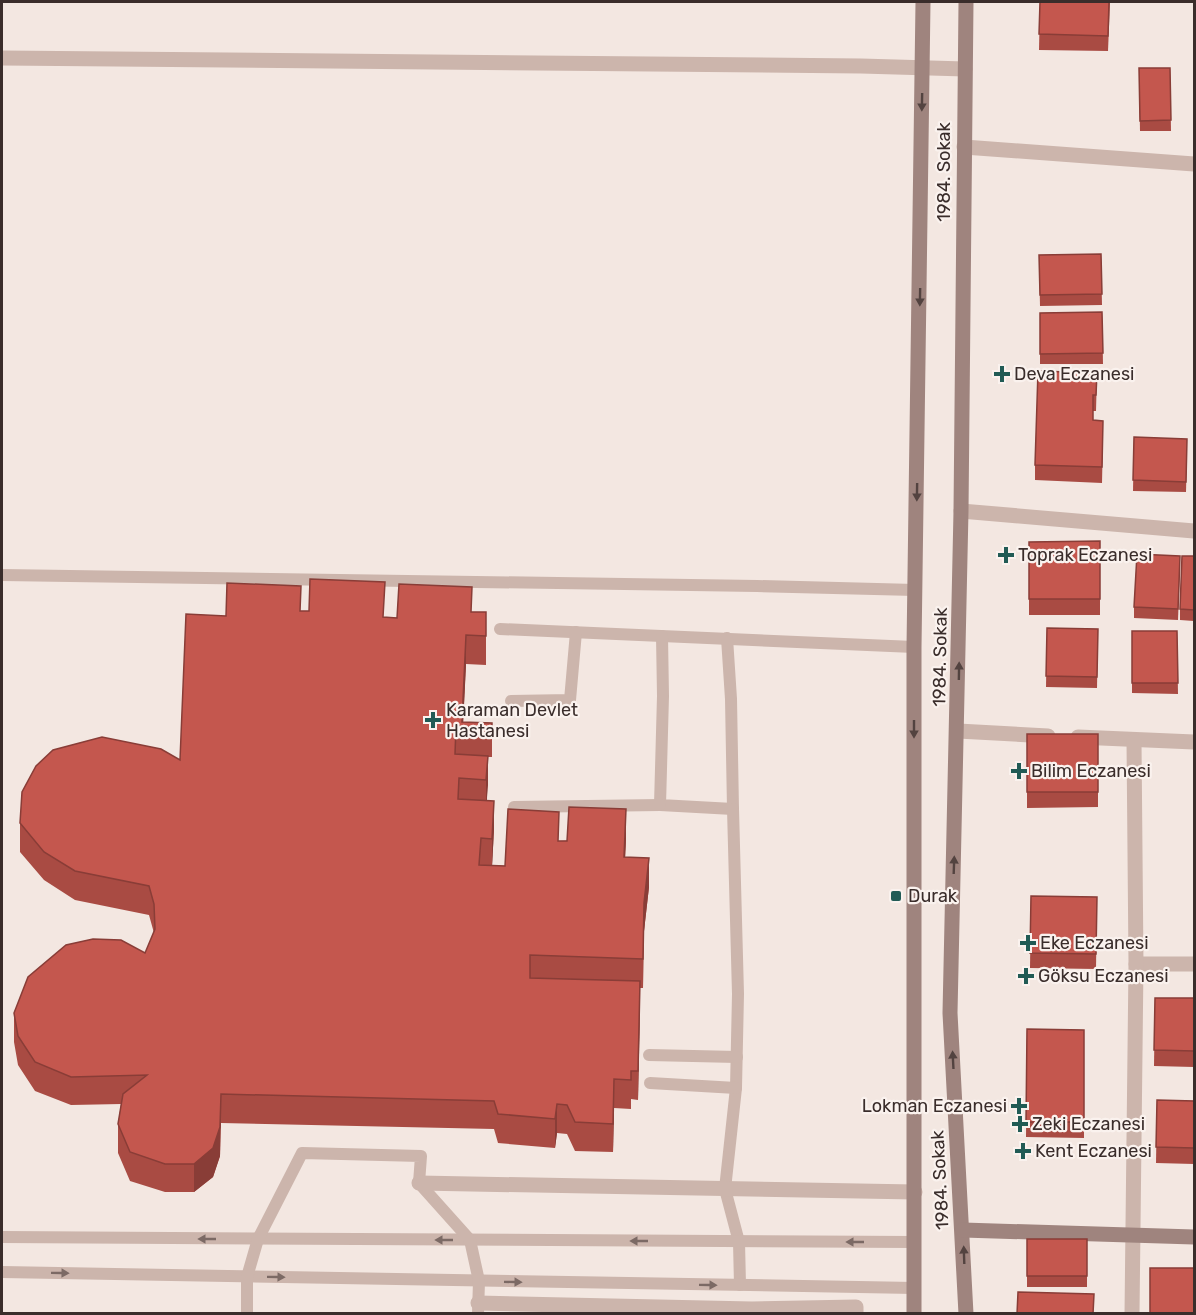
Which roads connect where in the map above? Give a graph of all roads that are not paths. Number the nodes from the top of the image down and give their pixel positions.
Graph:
1 (923, 2) edge
2 (966, 2) edge
3 (2, 58) edge
4 (923, 68) junction
5 (965, 69) junction
6 (964, 147) junction
7 (1194, 164) edge
8 (962, 511) junction
9 (1194, 531) edge
10 (2, 575) edge
11 (915, 590) junction
12 (500, 629) dead end
13 (576, 632) junction
14 (662, 636) junction
15 (727, 638) junction
16 (914, 647) junction
17 (512, 701) dead end
18 (958, 730) junction
19 (1134, 741) junction
20 (1194, 742) edge
21 (660, 805) junction
22 (514, 807) edge
23 (733, 809) junction
24 (1136, 964) junction
25 (1194, 964) edge
26 (649, 1055) dead end
27 (737, 1057) junction
28 (650, 1083) dead end
29 (736, 1088) junction
30 (419, 1183) junction
31 (725, 1189) junction
32 (915, 1192) junction
33 (963, 1230) junction
34 (1131, 1235) junction
35 (2, 1237) edge
36 (1194, 1237) edge
37 (258, 1239) junction
38 (470, 1240) junction
39 (739, 1242) junction
40 (913, 1242) junction
41 (2, 1272) edge
42 (247, 1277) junction
43 (479, 1281) junction
44 (740, 1285) junction
45 (914, 1288) junction
46 (478, 1308) edge
47 (247, 1314) edge
48 (856, 1314) edge
49 (914, 1314) edge
50 (966, 1314) edge
51 (1132, 1314) edge

1 - 4 main road
2 - 5 main road, 1984. Sokak
3 - 4 street
4 - 5 street
4 -> 11 main road
5 - 6 main road, 1984. Sokak
6 - 7 street
6 - 8 main road, 1984. Sokak
8 - 9 street
18 -> 8 main road, 1984. Sokak
10 - 11 lane
11 - 16 main road
12 - 13 lane
13 - 14 lane
13 - 17 lane
14 - 15 lane
14 - 21 lane
15 - 16 lane
15 - 23 lane
16 -> 32 main road
18 - 19 street
33 -> 18 main road, 1984. Sokak
19 - 20 street
19 - 24 street
21 - 22 lane
21 - 23 lane
23 - 27 lane
24 - 25 street
24 - 34 street
26 - 27 lane
27 - 29 lane
28 - 29 lane
29 - 31 lane
30 - 31 street
30 - 37 lane
30 - 38 lane
31 - 32 street
31 - 39 lane
32 - 40 main road
33 - 34 main road
50 -> 33 main road, 1984. Sokak
34 - 36 main road
34 - 51 street
37 -> 35 lane
38 -> 37 lane
37 - 42 lane
39 -> 38 lane
38 - 43 lane
40 -> 39 lane
39 - 44 lane
40 - 45 main road
41 -> 42 lane
42 -> 43 lane
42 - 47 lane
43 -> 44 lane
43 - 46 lane
44 - 45 lane
45 - 49 main road
46 - 48 street

